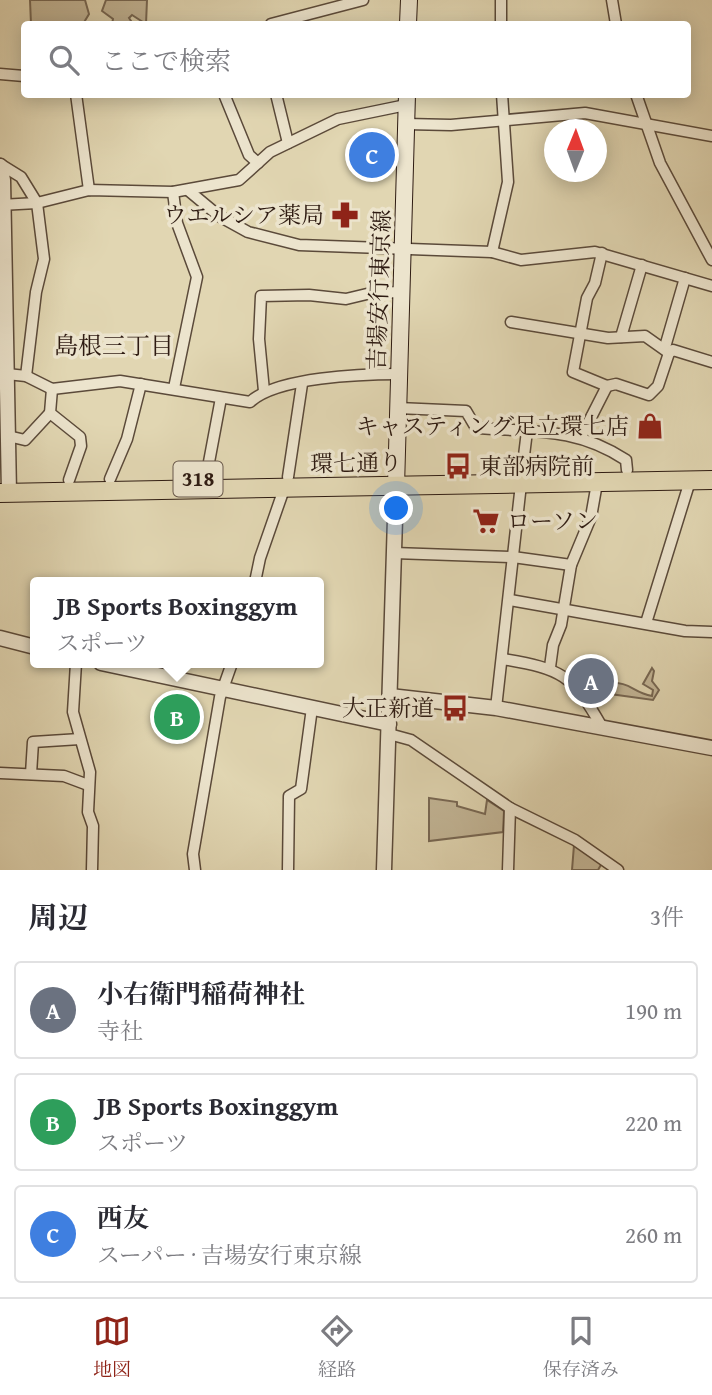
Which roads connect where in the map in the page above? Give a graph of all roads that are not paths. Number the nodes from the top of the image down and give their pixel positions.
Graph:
1 (363, 0) edge
2 (409, 0) edge
3 (501, 0) edge
4 (612, 0) edge
5 (337, 3) edge
6 (280, 21) edge
7 (408, 21) edge
8 (502, 21) edge
9 (616, 21) edge
10 (0, 74) edge
11 (21, 76) edge
12 (77, 98) edge
13 (226, 98) edge
14 (277, 98) edge
15 (502, 98) edge
16 (638, 98) edge
17 (406, 100) edge
18 (503, 120) junction
19 (406, 124) junction
20 (648, 125) junction
21 (712, 136) edge
22 (288, 143) junction
23 (258, 163) junction
24 (0, 165) edge
25 (89, 190) junction
26 (189, 191) junction
27 (173, 192) junction
28 (37, 203) junction
29 (2, 204) edge
30 (403, 247) junction
31 (492, 252) junction
32 (602, 253) junction
33 (712, 260) edge
34 (642, 265) junction
35 (685, 278) junction
36 (712, 286) edge
37 (402, 292) junction
38 (511, 322) dead end
39 (3, 333) edge
40 (581, 334) junction
41 (621, 337) junction
42 (667, 350) junction
43 (712, 362) edge
44 (664, 368) junction
45 (676, 373) dead end
46 (8, 374) junction
47 (399, 374) junction
48 (26, 376) junction
49 (141, 384) junction
50 (302, 384) junction
51 (607, 387) junction
52 (174, 388) junction
53 (52, 389) junction
54 (264, 391) junction
55 (221, 398) junction
56 (398, 408) junction
57 (50, 413) junction
58 (527, 431) junction
59 (8, 436) junction
60 (581, 437) junction
61 (712, 469) edge
62 (626, 470) junction
63 (206, 478) junction
64 (522, 478) junction
65 (69, 480) junction
66 (110, 480) junction
67 (712, 480) edge
68 (396, 481) junction
69 (690, 481) junction
70 (286, 483) junction
71 (597, 483) junction
72 (5, 487) edge
73 (394, 553) junction
74 (513, 557) junction
75 (571, 565) junction
76 (256, 577) edge
77 (510, 600) junction
78 (564, 610) junction
79 (646, 623) junction
80 (712, 632) edge
81 (0, 638) edge
82 (30, 646) edge
83 (503, 659) junction
84 (550, 667) junction
85 (76, 668) edge
86 (123, 668) edge
87 (230, 668) edge
88 (223, 691) junction
89 (390, 695) junction
90 (312, 708) junction
91 (496, 708) junction
92 (602, 727) junction
93 (389, 729) junction
94 (80, 738) junction
95 (712, 748) edge
96 (0, 773) edge
97 (31, 774) junction
98 (88, 785) junction
99 (510, 808) junction
100 (92, 870) edge
101 (195, 870) edge
102 (288, 870) edge
103 (384, 870) edge
104 (508, 870) edge
105 (618, 870) edge

1 - 5 street
2 - 7 main road
3 - 8 street
4 - 9 street
5 - 6 street
10 - 11 street
12 - 25 street
13 - 23 street
14 - 22 street
15 - 18 street
16 - 20 street
17 - 19 main road, 吉場安行東京線
17 - 22 street
18 - 19 street
18 - 20 street
18 - 31 street
19 - 30 main road, 吉場安行東京線
20 - 21 street
20 - 33 street
22 - 23 street
23 - 26 street
24 - 28 street
24 - 29 street
25 - 27 street
25 - 28 street
26 - 27 street
26 - 30 street
27 - 52 street
28 - 29 street
28 - 48 street
29 - 39 street
30 - 31 street
30 - 37 main road, 吉場安行東京線
31 - 32 street
32 - 34 street
32 - 40 street
34 - 35 street
34 - 41 street
35 - 36 street
35 - 42 street
37 - 47 main road, 吉場安行東京線
37 - 54 street
38 - 40 street
39 - 46 street
40 - 41 street
40 - 51 street
41 - 42 street
42 - 43 street
42 - 44 street
44 - 45 street
44 - 51 street
46 - 48 street
46 - 59 street
47 - 50 street
47 - 56 main road, 吉場安行東京線
48 - 53 street
49 - 52 street
49 - 53 street
49 - 66 street
50 - 54 street
50 - 70 street
51 - 60 street
52 - 55 street
53 - 57 street
54 - 55 street
55 - 63 street
56 - 58 street
56 - 68 main road, 吉場安行東京線
57 - 59 street
57 - 65 street
58 - 60 street
58 - 64 street
59 - 72 street
60 - 62 street
61 - 62 main road, 環七通り / 318
62 - 64 main road, 環七通り / 318
63 - 66 main road, 環七通り / 318
63 - 70 main road, 環七通り / 318
64 - 68 main road, 環七通り / 318
64 - 71 main road, 環七通り / 318
64 - 74 street
65 - 66 main road, 環七通り / 318
65 - 72 main road, 環七通り / 318
67 - 69 main road, 環七通り / 318
68 - 70 main road, 環七通り / 318
68 - 73 street
69 - 71 main road, 環七通り / 318
69 - 79 street
70 - 72 main road, 環七通り / 318
70 - 76 street
71 - 75 street
73 - 74 street
73 - 89 street
74 - 75 street
74 - 77 street
75 - 78 street
77 - 78 street
77 - 83 street
78 - 79 street
78 - 84 street
79 - 80 street
81 - 82 street
83 - 84 street
83 - 91 street
84 - 92 street
85 - 94 street
86 - 88 street
87 - 88 street
88 - 90 street
88 - 101 street
89 - 91 street
89 - 93 street
90 - 93 street
90 - 102 street
91 - 92 street
92 - 95 street
93 - 99 street
93 - 103 street
94 - 97 street
94 - 98 street
96 - 97 street
97 - 98 street
98 - 100 street
99 - 104 street
99 - 105 street

